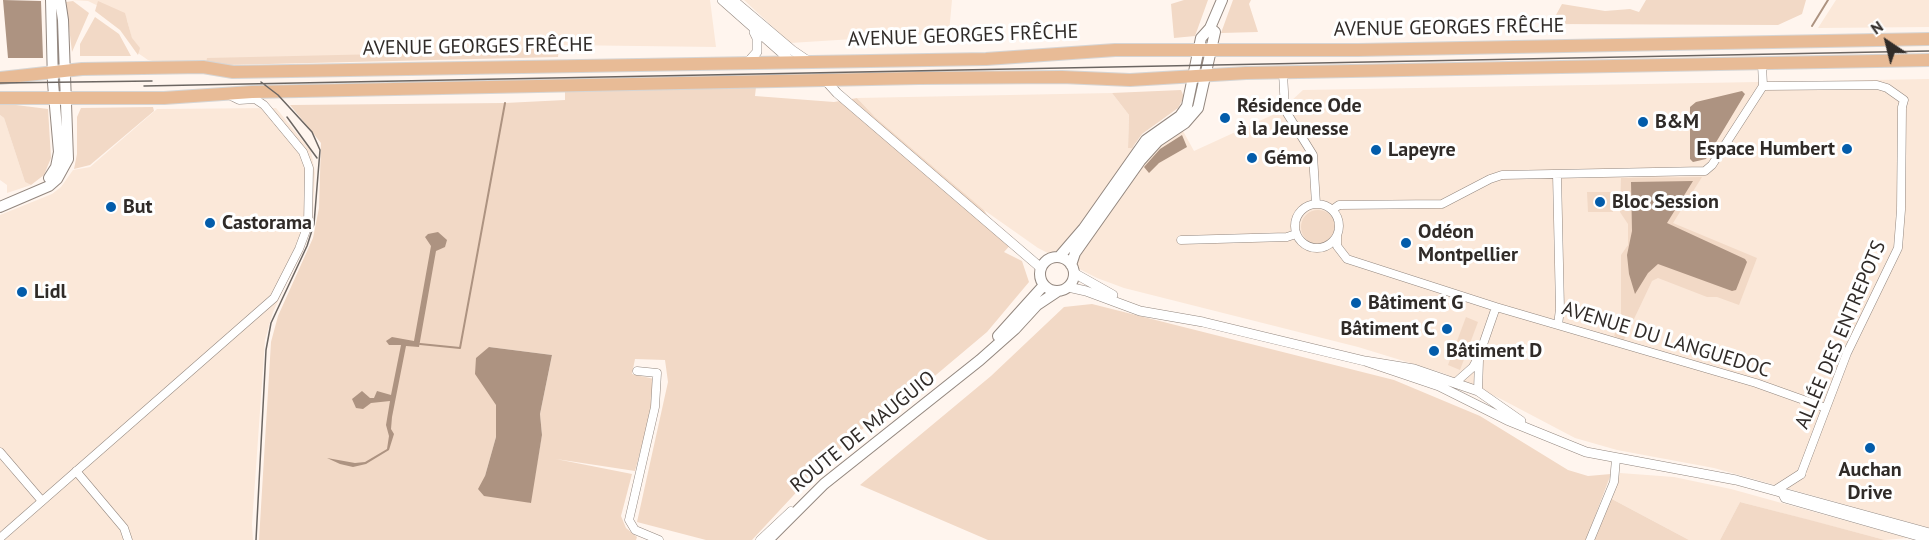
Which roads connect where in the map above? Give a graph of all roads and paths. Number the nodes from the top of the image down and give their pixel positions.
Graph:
1 (722, 0) edge
2 (733, 0) edge
3 (1222, 0) edge
4 (56, 3) edge
5 (751, 28) junction
6 (1210, 28) junction
7 (1929, 39) edge
8 (1199, 49) junction
9 (1212, 49) junction
10 (1929, 60) edge
11 (791, 61) junction
12 (808, 61) junction
13 (748, 62) junction
14 (1762, 64) junction
15 (59, 71) junction
16 (1283, 73) junction
17 (1207, 76) junction
18 (1193, 77) junction
19 (0, 78) edge
20 (792, 81) junction
21 (810, 81) junction
22 (826, 81) junction
23 (1763, 86) junction
24 (227, 94) junction
25 (0, 98) edge
26 (59, 99) junction
27 (1557, 174) junction
28 (0, 200) edge
29 (1316, 204) junction
30 (0, 207) edge
31 (1332, 210) junction
32 (1296, 234) junction
33 (1337, 236) junction
34 (1181, 240) dead end
35 (1059, 257) junction
36 (1041, 268) junction
37 (1073, 269) junction
38 (1044, 285) junction
39 (1063, 289) junction
40 (1496, 307) junction
41 (1162, 314) junction
42 (1558, 325) junction
43 (1479, 356) junction
44 (1365, 361) junction
45 (637, 370) dead end
46 (1415, 378) junction
47 (955, 380) junction
48 (1455, 383) junction
49 (1464, 389) junction
50 (1478, 391) junction
51 (1473, 402) junction
52 (1826, 408) junction
53 (1532, 429) junction
54 (0, 452) edge
55 (1616, 459) junction
56 (76, 471) junction
57 (1801, 477) junction
58 (824, 483) junction
59 (1782, 492) junction
60 (1807, 498) junction
61 (42, 501) junction
62 (1929, 533) edge
63 (0, 538) edge
64 (1929, 539) edge
65 (128, 540) edge
66 (659, 540) edge
67 (760, 540) edge
68 (768, 540) edge
69 (1590, 540) edge

1 - 5 street
2 - 12 street
3 - 6 main road
4 - 15 main road
5 - 11 street
5 - 13 street
6 - 8 main road
6 - 9 main road
7 - 9 main road, AVENUE GEORGES FRÊCHE
8 - 9 main road, AVENUE GEORGES FRÊCHE
8 - 12 main road, AVENUE GEORGES FRÊCHE
8 - 18 main road
9 - 17 main road
10 - 14 main road, AVENUE GEORGES FRÊCHE
11 - 12 main road, AVENUE GEORGES FRÊCHE
11 - 13 main road, AVENUE GEORGES FRÊCHE
11 - 20 main road
12 - 21 main road
13 - 15 main road, AVENUE GEORGES FRÊCHE
14 - 16 main road, AVENUE GEORGES FRÊCHE
14 - 23 street
15 - 19 main road, AVENUE GEORGES FRÊCHE
15 - 26 main road
16 - 17 main road, AVENUE GEORGES FRÊCHE
16 - 29 street
17 - 18 main road, AVENUE GEORGES FRÊCHE
17 - 37 main road
18 - 22 main road, AVENUE GEORGES FRÊCHE
18 - 35 main road
20 - 21 main road, AVENUE GEORGES FRÊCHE
20 - 24 main road, AVENUE GEORGES FRÊCHE
21 - 22 main road, AVENUE GEORGES FRÊCHE
22 - 36 street
23 - 27 street
23 - 52 street, ALLÉE DES ENTREPOTS
24 - 26 main road, AVENUE GEORGES FRÊCHE
24 - 56 street
25 - 26 main road, AVENUE GEORGES FRÊCHE
26 - 28 main road
26 - 30 main road
27 - 31 street
27 - 42 street
29 - 31 street
29 - 32 street
31 - 33 street
32 - 33 street
32 - 34 street
33 - 40 street, AVENUE DU LANGUEDOC
35 - 36 main road
35 - 37 main road
36 - 38 main road
37 - 39 main road
37 - 41 street
38 - 39 main road
38 - 47 main road, ROUTE DE MAUGUIO
39 - 41 street
39 - 47 main road, ROUTE DE MAUGUIO
40 - 42 street, AVENUE DU LANGUEDOC
40 - 43 street
41 - 44 street
42 - 52 street, AVENUE DU LANGUEDOC
43 - 48 street
43 - 50 street
44 - 46 street
44 - 48 street
45 - 66 street
46 - 49 street
46 - 51 street
47 - 58 main road, ROUTE DE MAUGUIO
48 - 49 street
48 - 50 street
49 - 50 street
49 - 51 street
50 - 53 street
51 - 53 street
52 - 57 street, ALLÉE DES ENTREPOTS
53 - 55 street
54 - 61 street
55 - 59 street
55 - 69 street
56 - 61 street
56 - 65 street
57 - 59 street
57 - 60 street
58 - 67 street
58 - 68 main road, ROUTE DE MAUGUIO
59 - 60 street
59 - 64 street
60 - 62 street
61 - 63 street

